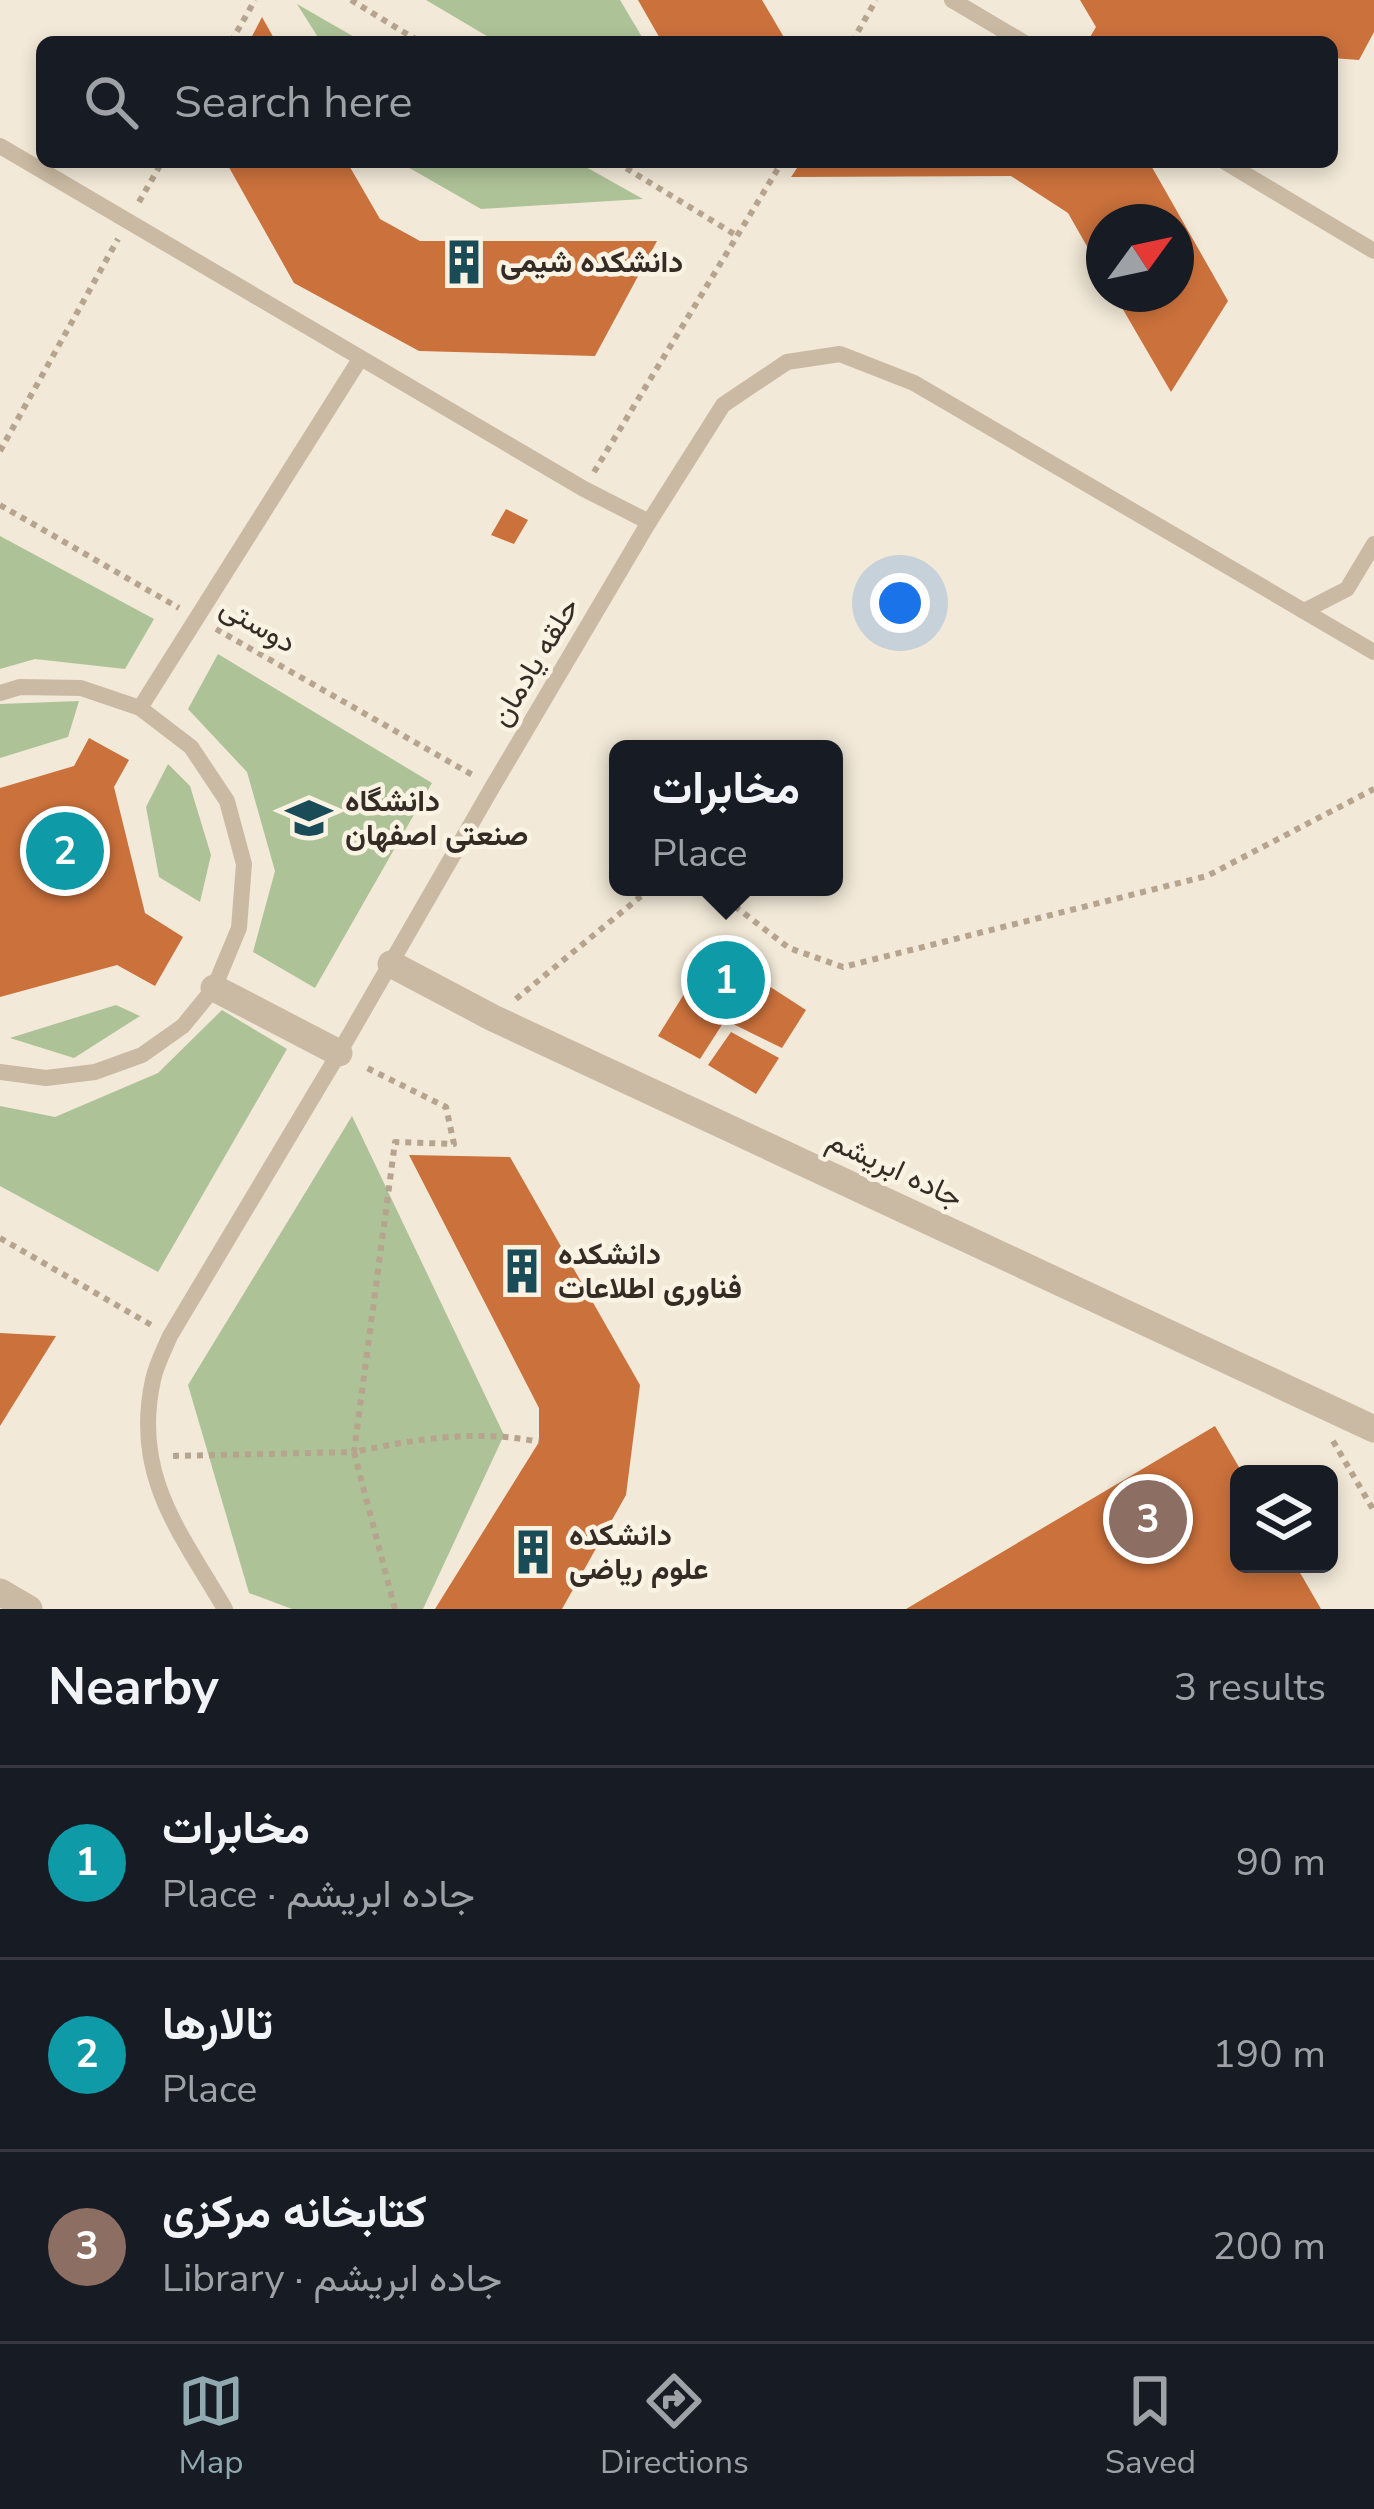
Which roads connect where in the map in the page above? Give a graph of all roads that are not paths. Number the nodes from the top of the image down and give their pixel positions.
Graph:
1 (952, 0) edge
2 (1013, 36) edge
3 (0, 146) edge
4 (36, 167) edge
5 (38, 168) edge
6 (1235, 168) edge
7 (1374, 251) edge
8 (360, 358) junction
9 (649, 523) junction
10 (1374, 544) edge
11 (1304, 611) junction
12 (1374, 652) edge
13 (0, 693) edge
14 (140, 708) junction
15 (391, 964) junction
16 (214, 988) junction
17 (339, 1054) junction
18 (0, 1072) edge
19 (1374, 1430) edge
20 (0, 1592) edge
21 (29, 1609) edge
22 (225, 1609) edge

1 - 2 lane
3 - 4 lane
5 - 8 lane
6 - 7 lane
8 - 9 lane
8 - 14 lane
9 - 11 lane, حلقه یادمان
9 - 15 lane, حلقه یادمان
10 - 11 lane
11 - 12 lane, حلقه یادمان
13 - 14 lane
14 - 16 lane
15 - 17 lane, حلقه یادمان
15 - 19 street, جاده ابریشم
16 - 17 street
16 - 18 lane
17 - 22 lane, حلقه یادمان
20 - 21 street

